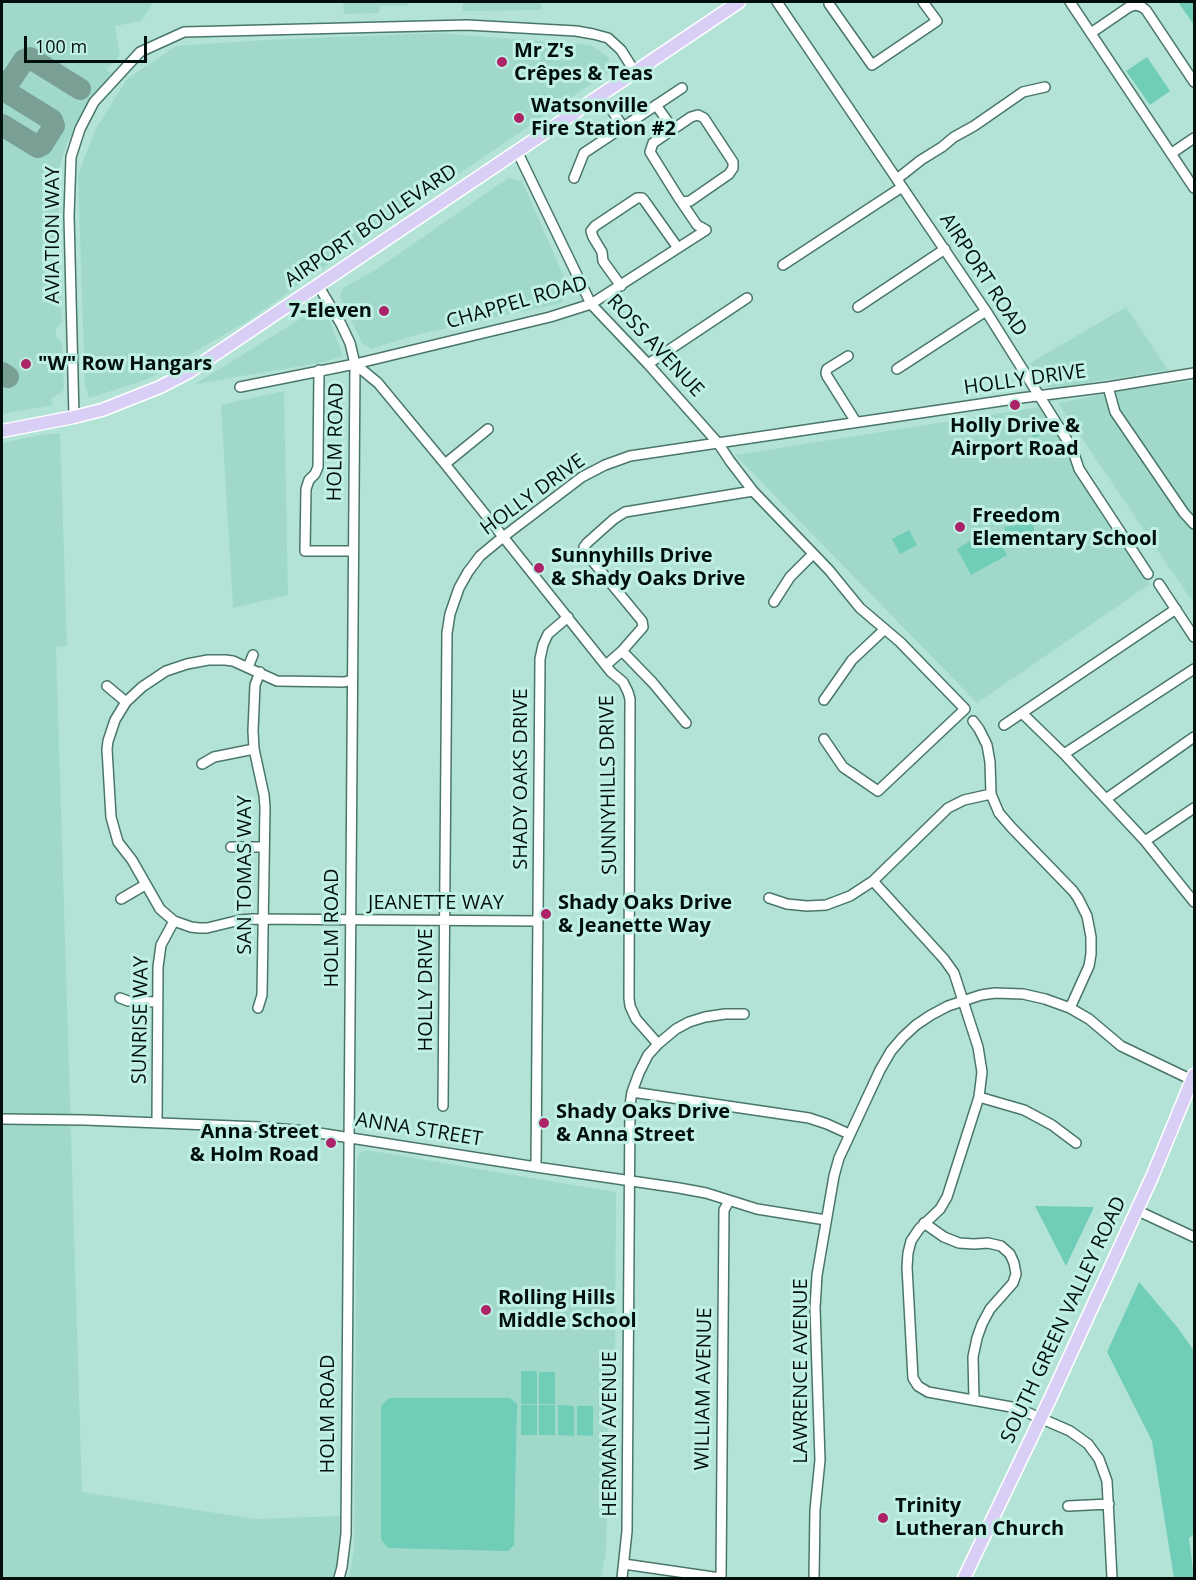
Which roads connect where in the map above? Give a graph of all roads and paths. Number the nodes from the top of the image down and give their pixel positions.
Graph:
1 (739, 2) edge
2 (777, 2) edge
3 (829, 2) edge
4 (923, 2) edge
5 (1070, 2) edge
6 (1092, 33) junction
7 (634, 72) junction
8 (1194, 82) edge
9 (1045, 87) dead end
10 (682, 88) dead end
11 (601, 94) junction
12 (656, 105) junction
13 (623, 127) junction
14 (673, 129) junction
15 (1194, 138) edge
16 (517, 151) junction
17 (1172, 153) junction
18 (574, 178) dead end
19 (899, 183) junction
20 (1194, 188) edge
21 (680, 200) junction
22 (678, 248) junction
23 (945, 249) junction
24 (783, 265) dead end
25 (318, 285) junction
26 (621, 286) junction
27 (747, 298) dead end
28 (591, 304) junction
29 (858, 307) dead end
30 (986, 311) junction
31 (848, 356) dead end
32 (355, 364) junction
33 (648, 364) junction
34 (897, 369) dead end
35 (319, 370) junction
36 (1194, 373) edge
37 (240, 387) dead end
38 (1108, 387) junction
39 (1040, 395) junction
40 (74, 417) junction
41 (856, 422) junction
42 (488, 429) dead end
43 (2, 431) edge
44 (718, 443) junction
45 (445, 464) junction
46 (753, 491) junction
47 (1194, 524) edge
48 (503, 537) junction
49 (353, 551) junction
50 (813, 554) junction
51 (1148, 574) dead end
52 (1159, 584) dead end
53 (774, 602) dead end
54 (1176, 609) junction
55 (568, 617) junction
56 (885, 629) junction
57 (1194, 637) edge
58 (622, 651) junction
59 (253, 655) dead end
60 (606, 665) junction
61 (248, 667) junction
62 (1194, 669) edge
63 (260, 672) junction
64 (352, 680) junction
65 (107, 686) dead end
66 (824, 700) dead end
67 (126, 702) junction
68 (1022, 712) junction
69 (974, 721) dead end
70 (686, 723) dead end
71 (1005, 724) dead end
72 (1194, 737) edge
73 (824, 739) dead end
74 (254, 749) junction
75 (1064, 754) junction
76 (202, 764) dead end
77 (991, 794) junction
78 (1106, 799) junction
79 (1194, 809) edge
80 (1145, 841) junction
81 (231, 847) dead end
82 (264, 847) junction
83 (873, 881) junction
84 (145, 885) junction
85 (769, 898) dead end
86 (121, 899) dead end
87 (1194, 902) edge
88 (264, 919) junction
89 (174, 921) junction
90 (351, 921) junction
91 (444, 921) junction
92 (538, 921) junction
93 (120, 998) dead end
94 (963, 1001) junction
95 (157, 1002) junction
96 (258, 1008) dead end
97 (1070, 1008) junction
98 (744, 1014) dead end
99 (658, 1044) junction
100 (1193, 1077) edge
101 (632, 1092) junction
102 (979, 1097) junction
103 (443, 1106) dead end
104 (2, 1119) edge
105 (157, 1123) junction
106 (849, 1134) junction
107 (348, 1137) junction
108 (1076, 1143) dead end
109 (536, 1167) junction
110 (630, 1180) junction
111 (729, 1201) junction
112 (1136, 1210) junction
113 (826, 1220) junction
114 (924, 1223) junction
115 (1194, 1237) edge
116 (974, 1399) junction
117 (1041, 1417) junction
118 (1109, 1504) junction
119 (1068, 1506) dead end
120 (624, 1564) junction
121 (339, 1578) edge
122 (622, 1578) edge
123 (720, 1578) edge
124 (814, 1578) edge
125 (964, 1578) edge
126 (1112, 1578) edge

1 - 7 main road, AIRPORT BOULEVARD
2 - 19 street, AIRPORT ROAD
3 - 4 street
5 - 6 street
6 - 8 street
6 - 17 street
7 - 11 main road, AIRPORT BOULEVARD
7 - 40 street, AVIATION WAY
9 - 19 street
10 - 12 street
11 - 13 street
11 - 16 main road, AIRPORT BOULEVARD
12 - 13 street
12 - 14 street
13 - 18 street
14 - 21 street
14 - 21 street
15 - 17 street
16 - 25 main road, AIRPORT BOULEVARD
16 - 28 street, ROSS AVENUE
17 - 20 street
19 - 23 street, AIRPORT ROAD
19 - 24 street
21 - 22 street, CHAPPEL ROAD
22 - 26 street, CHAPPEL ROAD
22 - 26 street
23 - 29 street
23 - 30 street, AIRPORT ROAD
25 - 32 street, HOLM ROAD
25 - 40 main road, AIRPORT BOULEVARD
26 - 28 street, CHAPPEL ROAD
27 - 33 street
28 - 32 street, CHAPPEL ROAD
28 - 33 street, ROSS AVENUE
30 - 34 street
30 - 39 street, AIRPORT ROAD
31 - 41 street
32 - 35 street, CHAPPEL ROAD
32 - 45 street, SUNNYHILLS DRIVE
32 - 49 street, HOLM ROAD
33 - 44 street, ROSS AVENUE
35 - 37 street, CHAPPEL ROAD
35 - 49 street
36 - 38 street, HOLLY DRIVE
38 - 39 street, HOLLY DRIVE
38 - 47 street
39 - 41 street, HOLLY DRIVE
39 - 51 street, AIRPORT ROAD
40 - 43 main road, AIRPORT BOULEVARD
41 - 44 street, HOLLY DRIVE
42 - 45 street
44 - 46 street, ROSS AVENUE
44 - 48 street, HOLLY DRIVE
45 - 48 street, SUNNYHILLS DRIVE
46 - 50 street
46 - 58 street
48 - 55 street, SUNNYHILLS DRIVE
48 - 91 street, HOLLY DRIVE
49 - 64 street, HOLM ROAD
50 - 53 street
50 - 56 street
52 - 54 street
54 - 57 street
54 - 68 street
55 - 60 street, SUNNYHILLS DRIVE
55 - 92 street, SHADY OAKS DRIVE
56 - 66 street
56 - 73 street
58 - 60 street
58 - 70 street
59 - 61 street
60 - 99 street, SUNNYHILLS DRIVE
61 - 63 street
61 - 67 street
62 - 75 street
63 - 64 street
63 - 74 street, SAN TOMAS WAY
64 - 90 street, HOLM ROAD
65 - 67 street
67 - 84 street
68 - 71 street
68 - 75 street
69 - 77 street
72 - 78 street
74 - 76 street
74 - 82 street, SAN TOMAS WAY
75 - 78 street
77 - 83 street
77 - 97 street
78 - 80 street
79 - 80 street
80 - 87 street
81 - 82 street
82 - 88 street, SAN TOMAS WAY
83 - 85 street
83 - 94 street
84 - 86 street
84 - 89 street
88 - 89 street, JEANETTE WAY
88 - 90 street, JEANETTE WAY
88 - 96 street, SAN TOMAS WAY
89 - 95 street, SUNRISE WAY
90 - 91 street, JEANETTE WAY
90 - 107 street, HOLM ROAD
91 - 92 street, JEANETTE WAY
91 - 103 street, HOLLY DRIVE
92 - 109 street, SHADY OAKS DRIVE
93 - 95 street
94 - 97 street, LAWRENCE AVENUE
94 - 102 street
94 - 106 street, LAWRENCE AVENUE
95 - 105 street, SUNRISE WAY
97 - 100 street, LAWRENCE AVENUE
98 - 99 street, HERMAN AVENUE
99 - 101 street, HERMAN AVENUE
100 - 112 main road, SOUTH GREEN VALLEY ROAD
101 - 106 street
101 - 110 street, HERMAN AVENUE
102 - 108 street
102 - 114 street
104 - 105 street, ANNA STREET
105 - 107 street, ANNA STREET
106 - 113 street, LAWRENCE AVENUE
107 - 109 street, ANNA STREET
107 - 121 street, HOLM ROAD
109 - 110 street, ANNA STREET
110 - 111 street, ANNA STREET
110 - 120 street, HERMAN AVENUE
111 - 113 street, ANNA STREET
111 - 123 street, WILLIAM AVENUE
112 - 115 street
112 - 117 main road, SOUTH GREEN VALLEY ROAD
113 - 124 street, LAWRENCE AVENUE
114 - 116 street
114 - 116 street
116 - 117 street
117 - 118 street
117 - 125 main road, SOUTH GREEN VALLEY ROAD
118 - 119 street
118 - 126 street
120 - 122 street, HERMAN AVENUE
120 - 123 street

